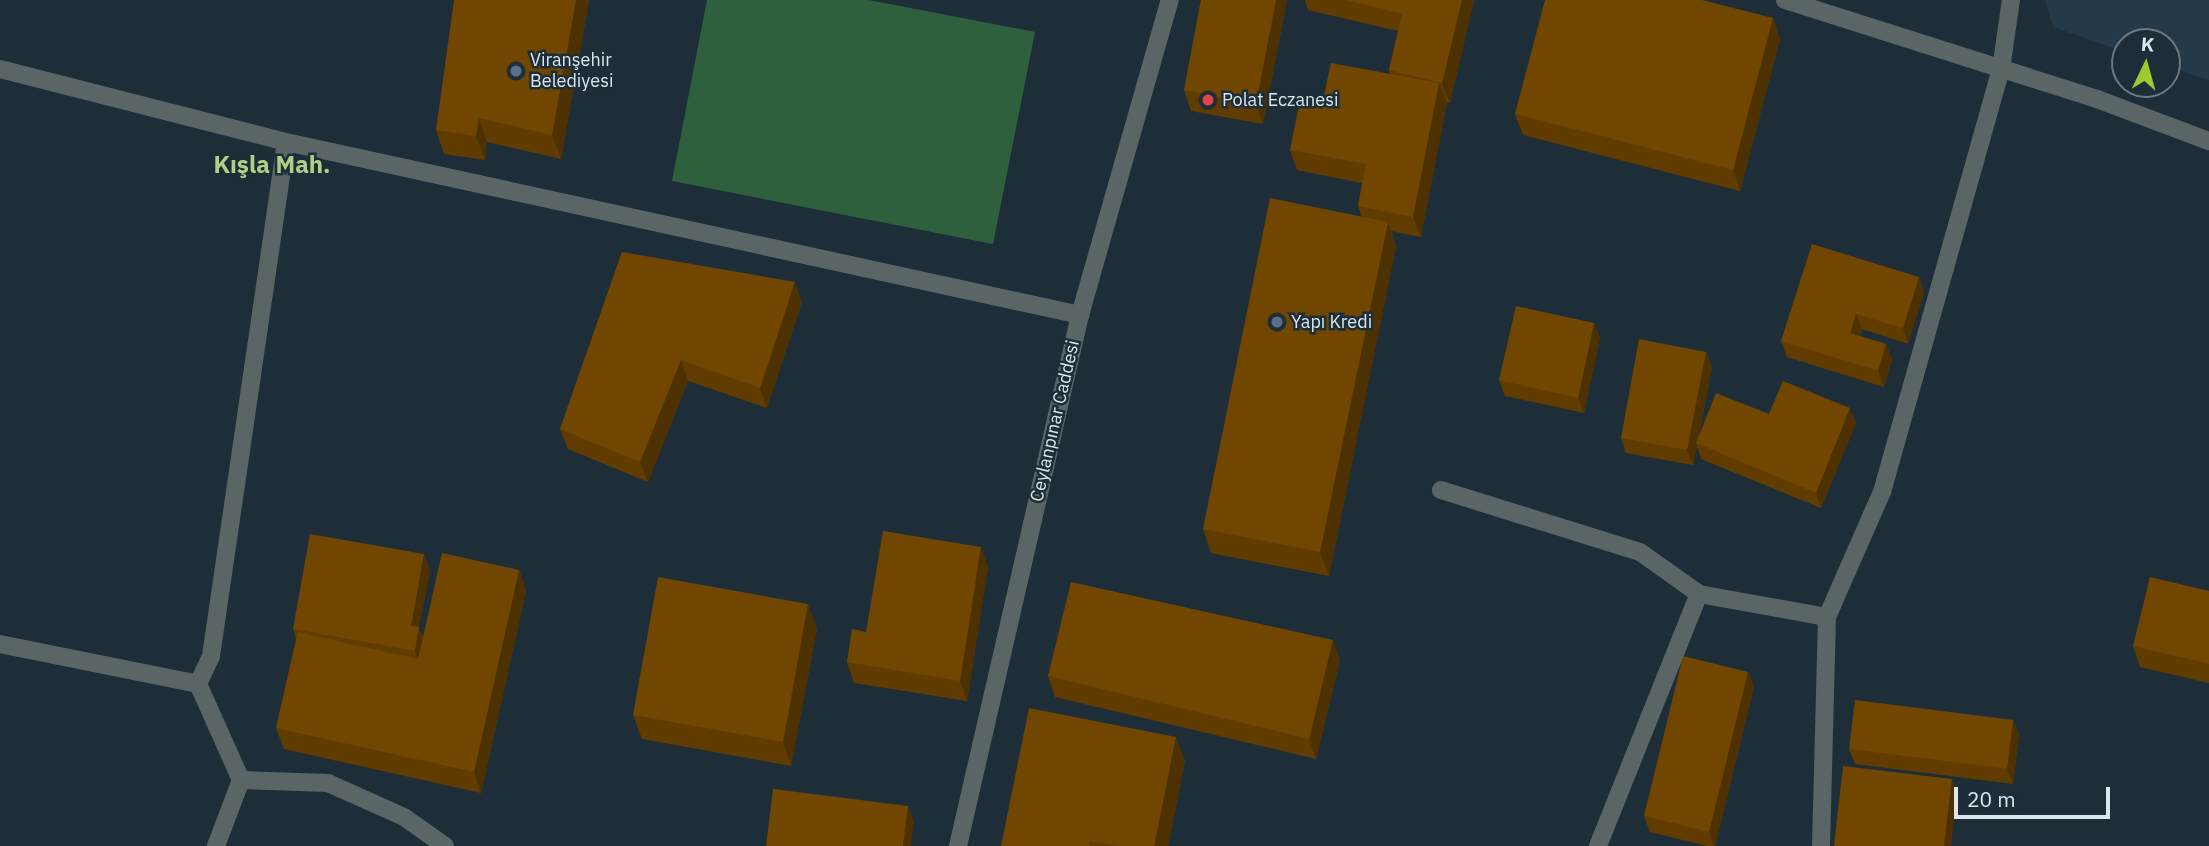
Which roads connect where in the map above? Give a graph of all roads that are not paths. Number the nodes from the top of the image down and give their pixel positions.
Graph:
1 (1170, 0) edge
2 (1785, 0) edge
3 (2011, 0) edge
4 (2001, 68) junction
5 (0, 69) edge
6 (2209, 141) edge
7 (286, 142) junction
8 (1080, 315) junction
9 (1441, 491) dead end
10 (1699, 594) junction
11 (1827, 617) junction
12 (0, 644) edge
13 (198, 684) junction
14 (241, 780) junction
15 (216, 846) edge
16 (445, 846) edge
17 (958, 846) edge
18 (1598, 846) edge
19 (1821, 846) edge

1 - 8 street, Ceylanpınar Caddesi
2 - 4 street
3 - 4 street
4 - 6 street
4 - 11 street
5 - 7 street
7 - 8 street
7 - 13 street
8 - 17 street, Ceylanpınar Caddesi
9 - 10 street
10 - 11 street
10 - 18 street
11 - 19 street
12 - 13 street
13 - 14 street
14 - 15 street
14 - 16 street

